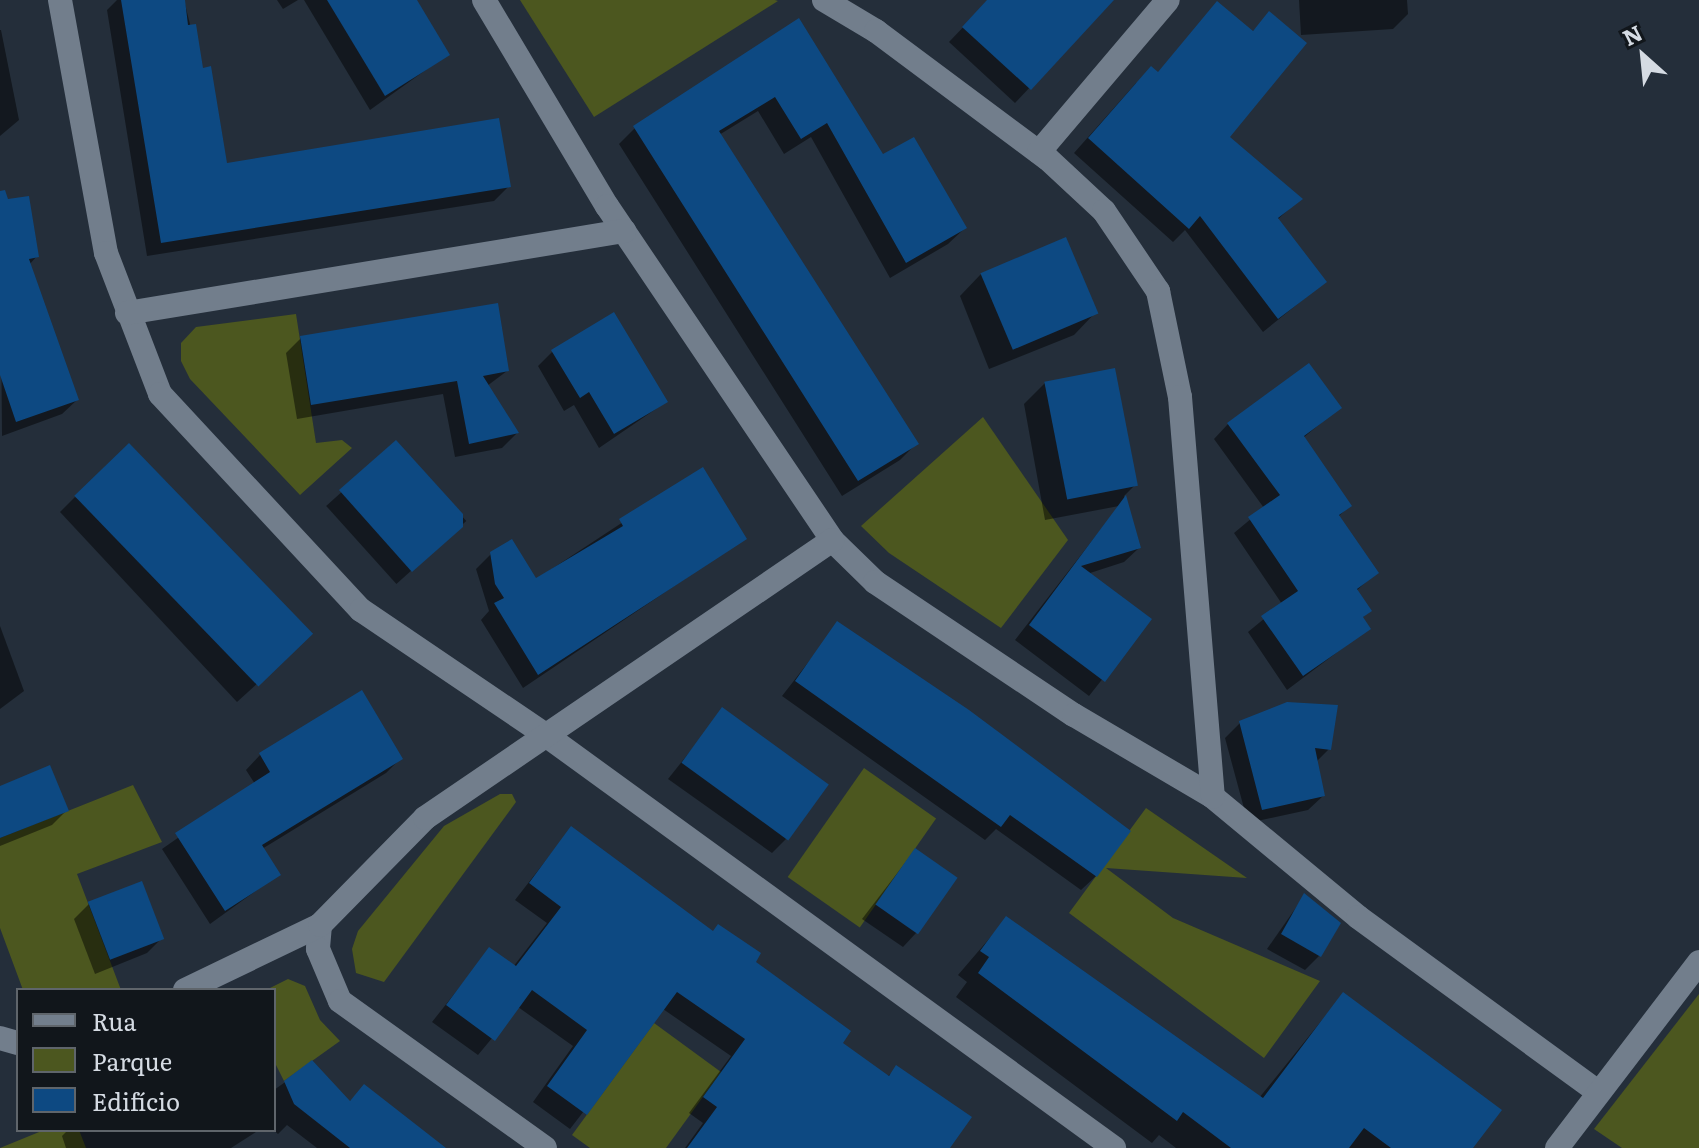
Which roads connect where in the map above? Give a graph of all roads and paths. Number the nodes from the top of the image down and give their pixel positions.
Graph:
1 (60, 0) edge
2 (484, 0) edge
3 (824, 0) edge
4 (1168, 0) edge
5 (1039, 152) junction
6 (624, 231) junction
7 (127, 313) junction
8 (832, 540) junction
9 (547, 736) junction
10 (1213, 797) junction
11 (320, 925) junction
12 (1699, 962) edge
13 (189, 988) edge
14 (1597, 1091) junction
15 (545, 1148) edge
16 (1114, 1148) edge
17 (1557, 1148) edge

1 - 7 street
2 - 6 street
3 - 5 street
4 - 5 street
5 - 10 street
6 - 7 street
6 - 8 street
7 - 9 street
8 - 9 street
8 - 10 street
9 - 11 street
9 - 16 street
10 - 14 street
11 - 13 street
11 - 15 street
12 - 14 street
14 - 17 street

